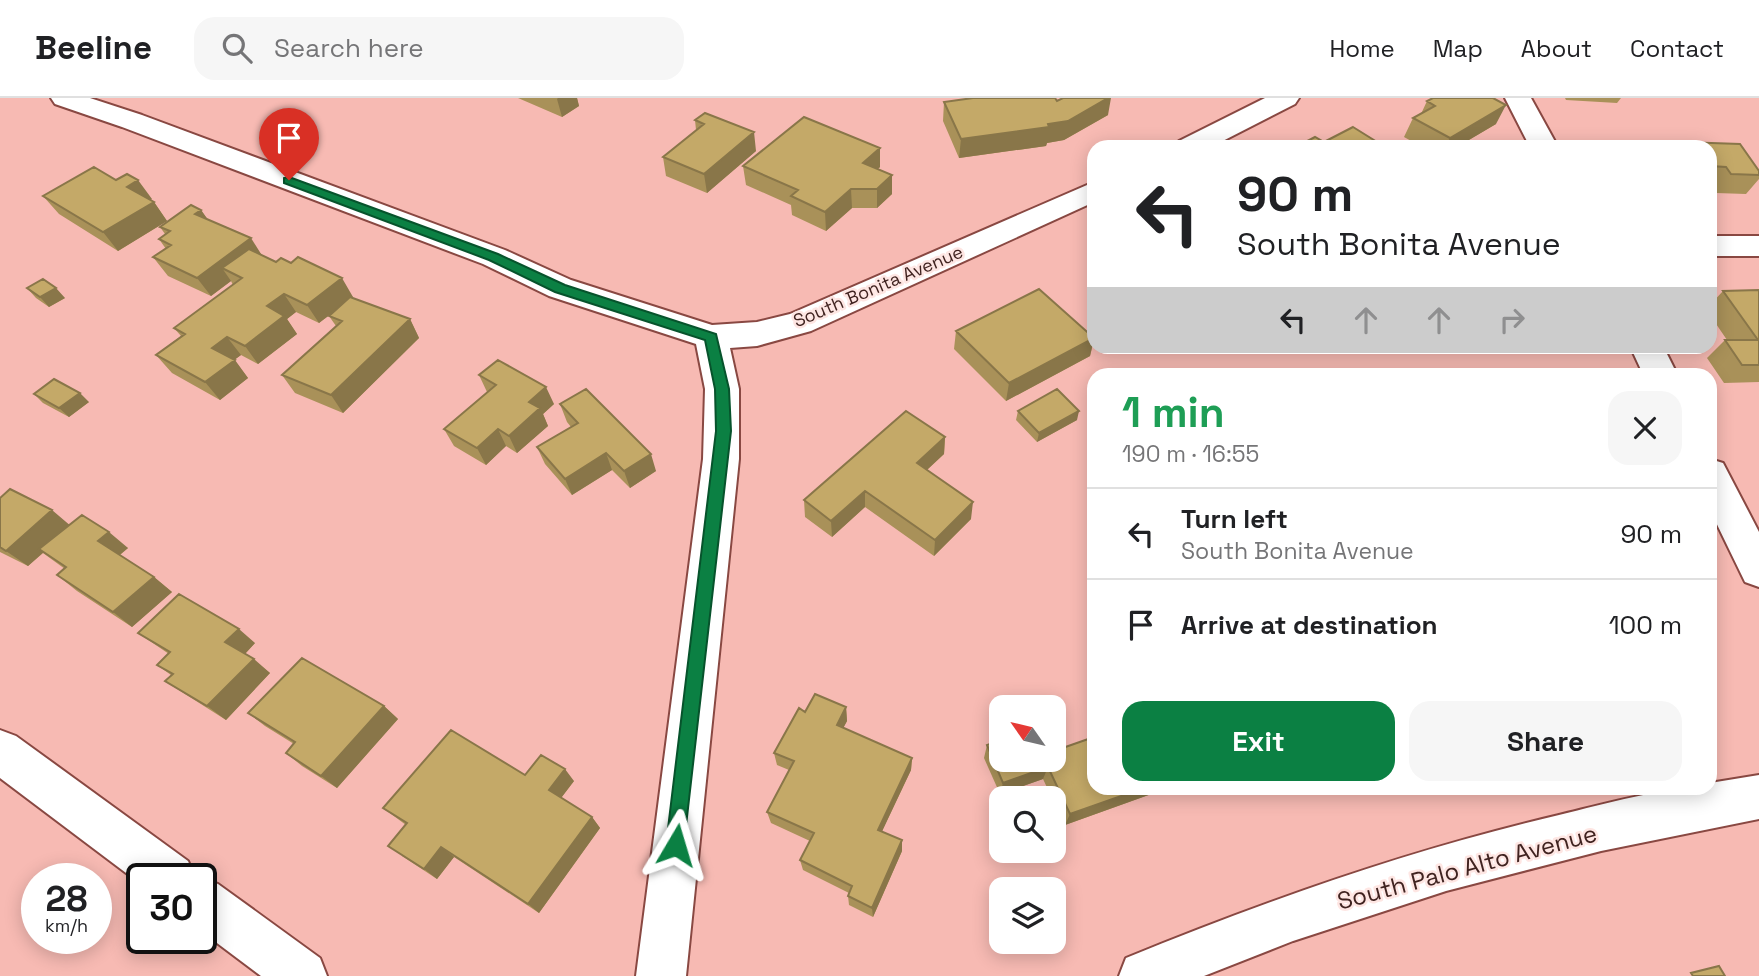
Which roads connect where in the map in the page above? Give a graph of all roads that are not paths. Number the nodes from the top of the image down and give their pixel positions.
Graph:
1 (64, 98) edge
2 (1286, 98) edge
3 (1518, 98) edge
4 (1203, 140) edge
5 (1540, 140) edge
6 (1087, 194) edge
7 (1717, 246) edge
8 (1759, 246) edge
9 (711, 337) junction
10 (1717, 487) edge
11 (1759, 570) edge
12 (0, 751) edge
13 (1759, 797) edge
14 (151, 863) edge
15 (217, 913) edge
16 (302, 976) edge
17 (661, 976) edge
18 (1144, 976) edge

1 - 9 street, South Bonita Avenue
2 - 4 street
3 - 5 street
6 - 9 street, South Bonita Avenue
7 - 8 street
9 - 17 street
10 - 11 street
12 - 14 street
13 - 18 street, South Palo Alto Avenue
15 - 16 street

